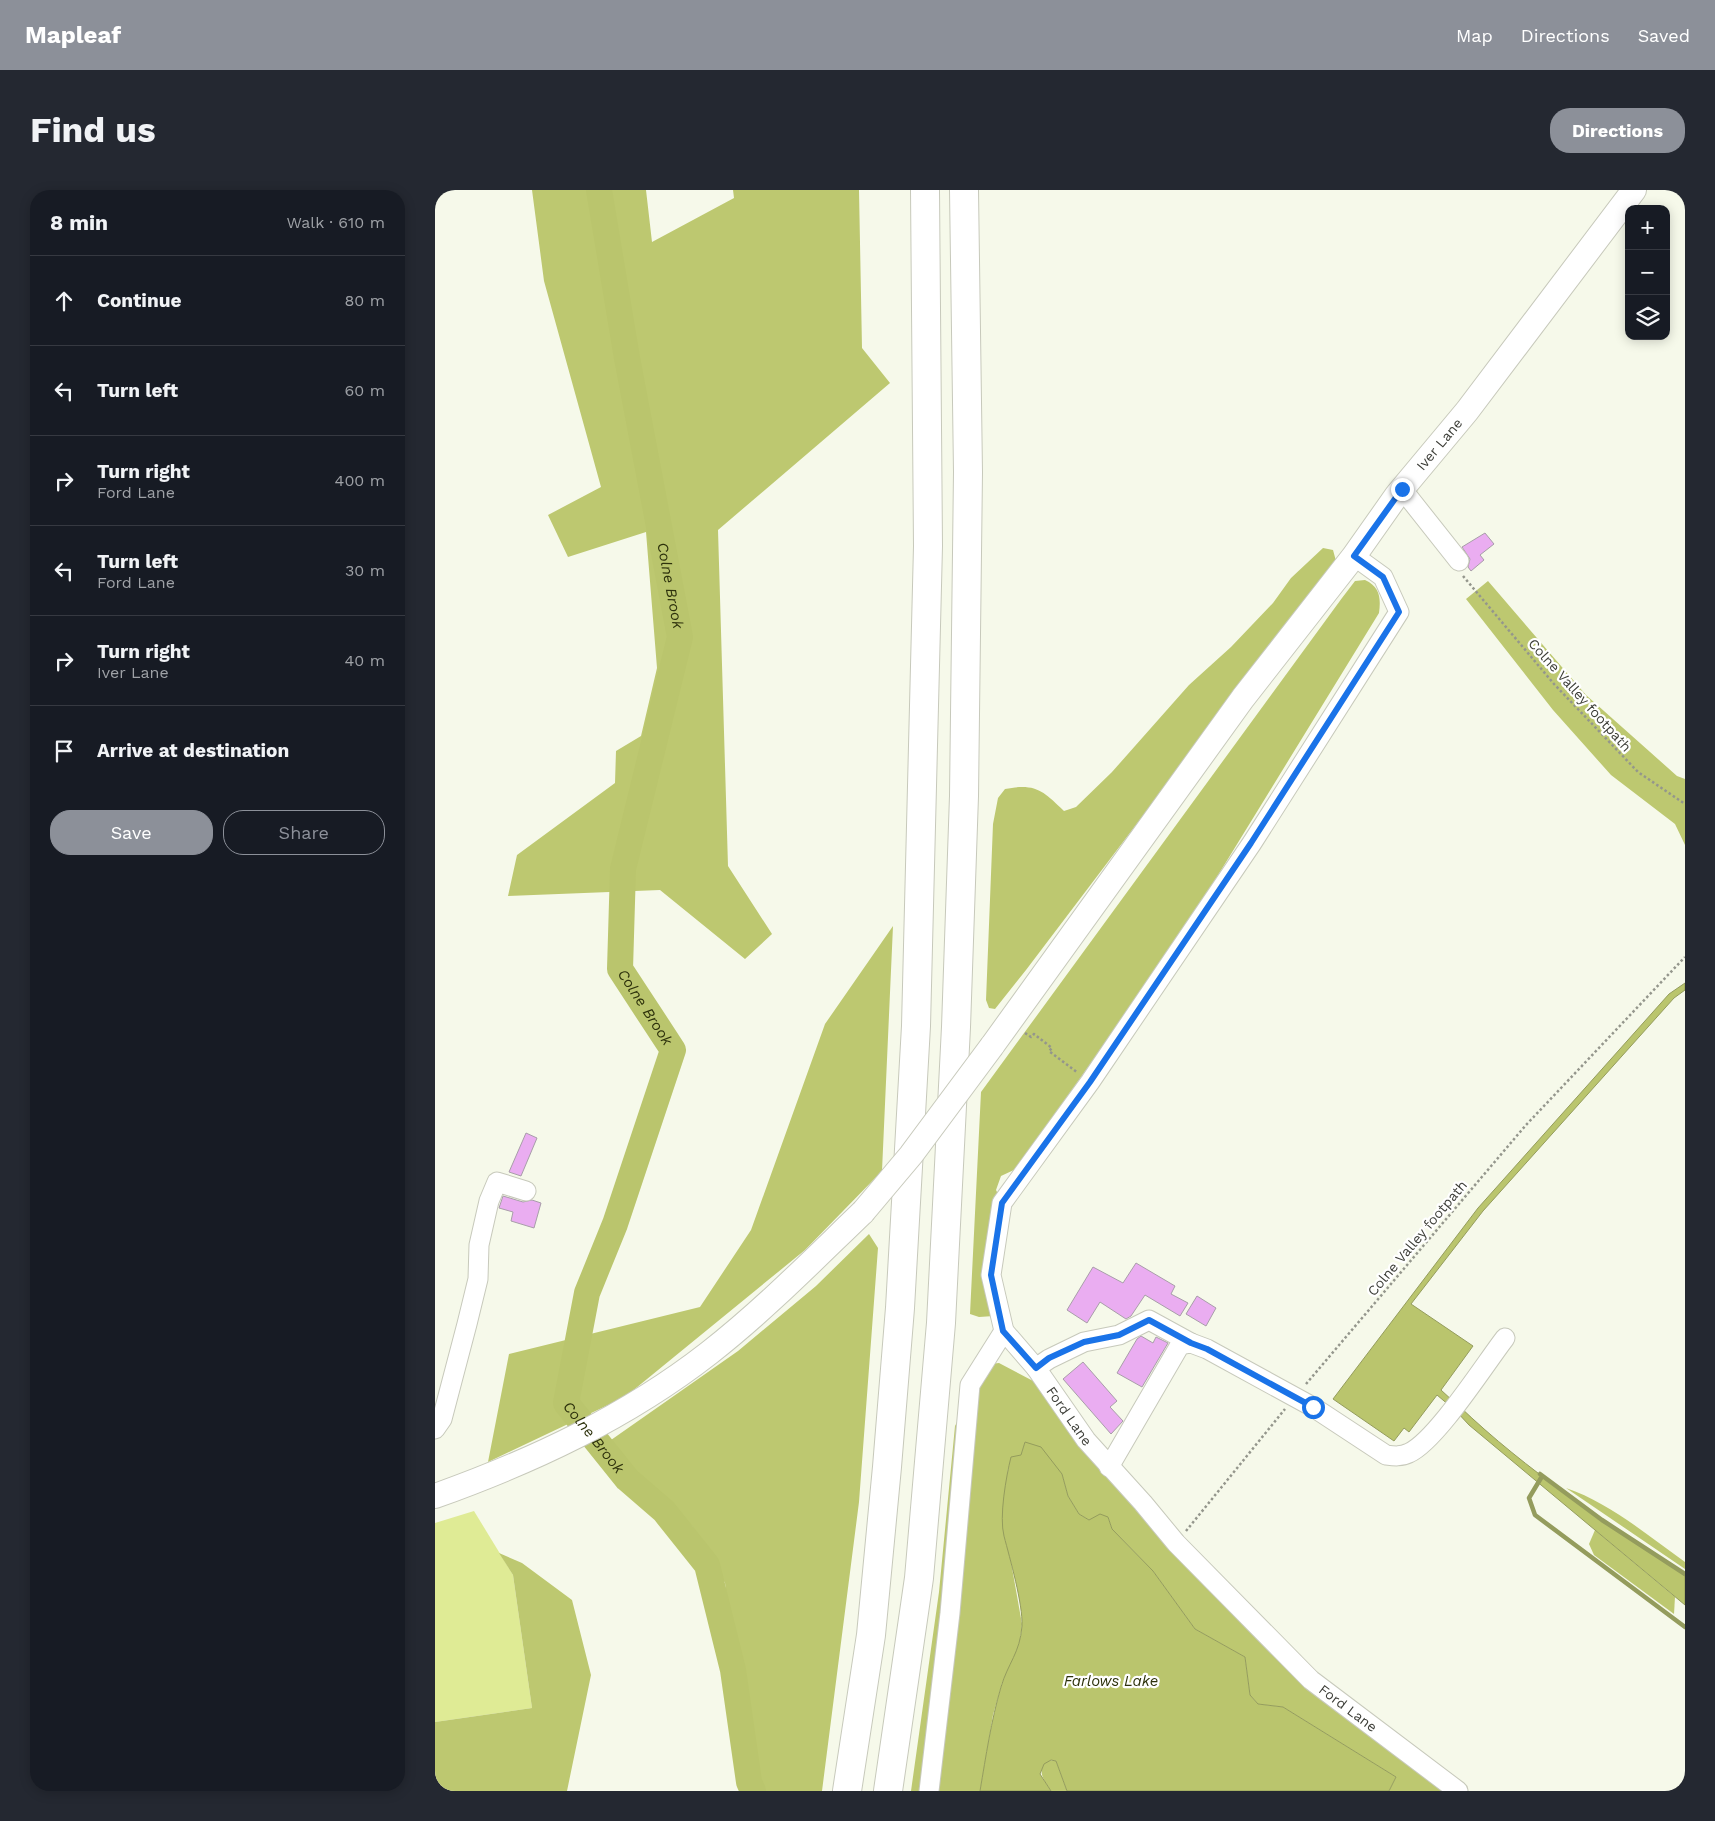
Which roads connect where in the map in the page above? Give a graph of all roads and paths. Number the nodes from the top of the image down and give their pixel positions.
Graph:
1 (925, 190) edge
2 (964, 190) edge
3 (1634, 190) edge
4 (1402, 489) junction
5 (1354, 556) junction
6 (1459, 561) dead end
7 (1472, 587) dead end
8 (1685, 804) edge
9 (1685, 957) edge
10 (1010, 1022) junction
11 (1090, 1082) junction
12 (526, 1191) dead end
13 (1003, 1331) junction
14 (1505, 1338) dead end
15 (1191, 1343) junction
16 (1036, 1368) junction
17 (1295, 1397) junction
18 (435, 1429) edge
19 (1109, 1467) junction
20 (435, 1496) edge
21 (1176, 1543) junction
22 (847, 1791) edge
23 (888, 1791) edge
24 (929, 1791) edge
25 (1457, 1791) edge

1 - 22 highway
2 - 23 highway
3 - 4 main road, Iver Lane
4 - 5 main road, Iver Lane
4 - 6 street
5 - 10 main road, Iver Lane
5 - 11 street, Ford Lane
7 - 8 path, Colne Valley footpath
9 - 17 path, Colne Valley footpath
10 - 11 path
10 - 20 main road, Iver Lane, bridge
11 - 13 street, Ford Lane
12 - 18 street
13 - 16 street, Ford Lane
13 - 24 street
14 - 17 street
15 - 16 street
15 - 17 street
15 - 19 street
16 - 19 street, Ford Lane
17 - 21 path, Colne Valley footpath
19 - 21 street, Ford Lane
21 - 25 street, Ford Lane

